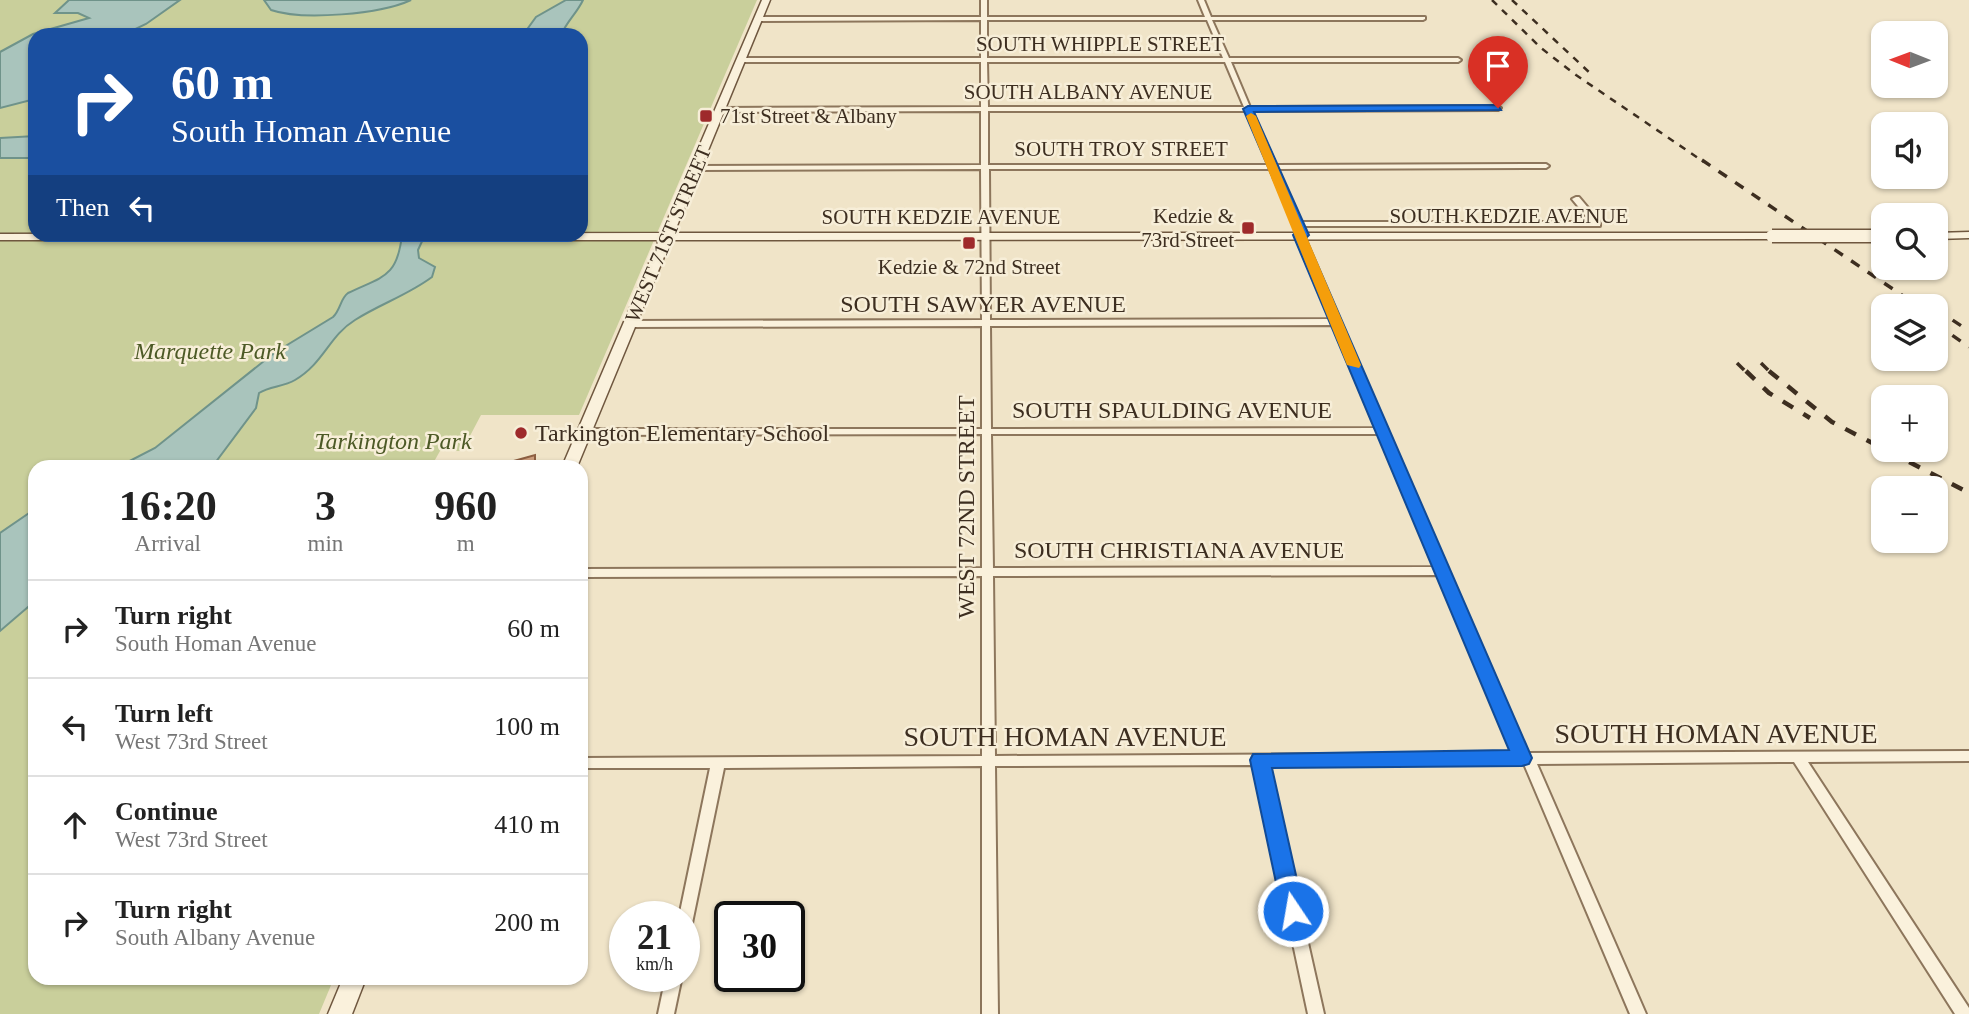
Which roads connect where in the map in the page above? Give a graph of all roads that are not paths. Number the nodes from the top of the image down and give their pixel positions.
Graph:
1 (766, 0) edge
2 (984, 0) edge
3 (1201, 0) edge
4 (984, 18) junction
5 (1209, 18) junction
6 (1423, 18) dead end
7 (758, 19) junction
8 (741, 60) junction
9 (985, 60) junction
10 (1227, 60) junction
11 (1458, 60) dead end
12 (1498, 108) dead end
13 (985, 109) junction
14 (1248, 109) junction
15 (721, 110) junction
16 (1273, 166) junction
17 (1546, 166) dead end
18 (697, 167) junction
19 (986, 167) junction
20 (1576, 199) dead end
21 (1300, 232) junction
22 (1969, 235) edge
23 (986, 236) junction
24 (1871, 236) edge
25 (1948, 236) edge
26 (0, 237) edge
27 (28, 237) edge
28 (588, 237) edge
29 (667, 237) junction
30 (1336, 322) junction
31 (986, 323) junction
32 (630, 324) junction
33 (987, 431) junction
34 (1382, 431) junction
35 (584, 432) junction
36 (573, 460) edge
37 (1442, 571) junction
38 (987, 572) junction
39 (588, 573) edge
40 (1969, 756) edge
41 (1798, 757) junction
42 (1525, 758) junction
43 (1260, 760) junction
44 (987, 761) junction
45 (718, 762) junction
46 (588, 763) edge
47 (690, 901) edge
48 (352, 985) edge
49 (671, 992) edge
50 (340, 1014) edge
51 (666, 1014) edge
52 (990, 1014) edge
53 (1316, 1014) edge
54 (1638, 1014) edge
55 (1964, 1014) edge

1 - 7 main road, WEST 71ST STREET
2 - 4 street, WEST 72ND STREET
3 - 5 street
4 - 5 street
4 - 7 street
4 - 9 street, WEST 72ND STREET
5 - 6 street
5 - 10 street
7 - 8 main road, WEST 71ST STREET
8 - 9 street, SOUTH WHIPPLE STREET
8 - 15 main road, WEST 71ST STREET
9 - 10 street, SOUTH WHIPPLE STREET
9 - 13 street, WEST 72ND STREET
10 - 11 street, SOUTH WHIPPLE STREET
10 - 14 street
12 - 14 street, SOUTH ALBANY AVENUE
13 - 14 street, SOUTH ALBANY AVENUE
13 - 15 street, SOUTH ALBANY AVENUE
13 - 19 street, WEST 72ND STREET
14 - 16 street
15 - 18 main road, WEST 71ST STREET
16 - 17 street, SOUTH TROY STREET
16 - 19 street, SOUTH TROY STREET
16 - 21 street
18 - 19 street, SOUTH TROY STREET
18 - 29 main road, WEST 71ST STREET
19 - 23 street, WEST 72ND STREET
20 - 21 street, SOUTH KEDZIE AVENUE
21 - 23 main road, SOUTH KEDZIE AVENUE
21 - 24 main road, SOUTH KEDZIE AVENUE, bridge
21 - 30 street
22 - 25 main road
23 - 29 main road, SOUTH KEDZIE AVENUE
23 - 31 street, WEST 72ND STREET
26 - 27 main road, SOUTH KEDZIE AVENUE
28 - 29 main road, SOUTH KEDZIE AVENUE
29 - 32 main road, WEST 71ST STREET
30 - 31 street, SOUTH SAWYER AVENUE
30 - 34 street
31 - 32 street, SOUTH SAWYER AVENUE
31 - 33 street, WEST 72ND STREET
32 - 35 main road, WEST 71ST STREET
33 - 34 street, SOUTH SPAULDING AVENUE
33 - 35 street, SOUTH SPAULDING AVENUE
33 - 38 street, WEST 72ND STREET
34 - 37 street
35 - 36 main road, WEST 71ST STREET
37 - 38 street, SOUTH CHRISTIANA AVENUE
37 - 42 street
38 - 39 street, SOUTH CHRISTIANA AVENUE
38 - 44 street, WEST 72ND STREET
40 - 41 street, SOUTH HOMAN AVENUE
41 - 42 street, SOUTH HOMAN AVENUE
41 - 55 street
42 - 43 street, SOUTH HOMAN AVENUE
42 - 54 street
43 - 44 street, SOUTH HOMAN AVENUE
43 - 53 street
44 - 45 street, SOUTH HOMAN AVENUE
44 - 52 street, WEST 72ND STREET
45 - 46 street, SOUTH HOMAN AVENUE
45 - 47 street
48 - 50 main road
49 - 51 street

